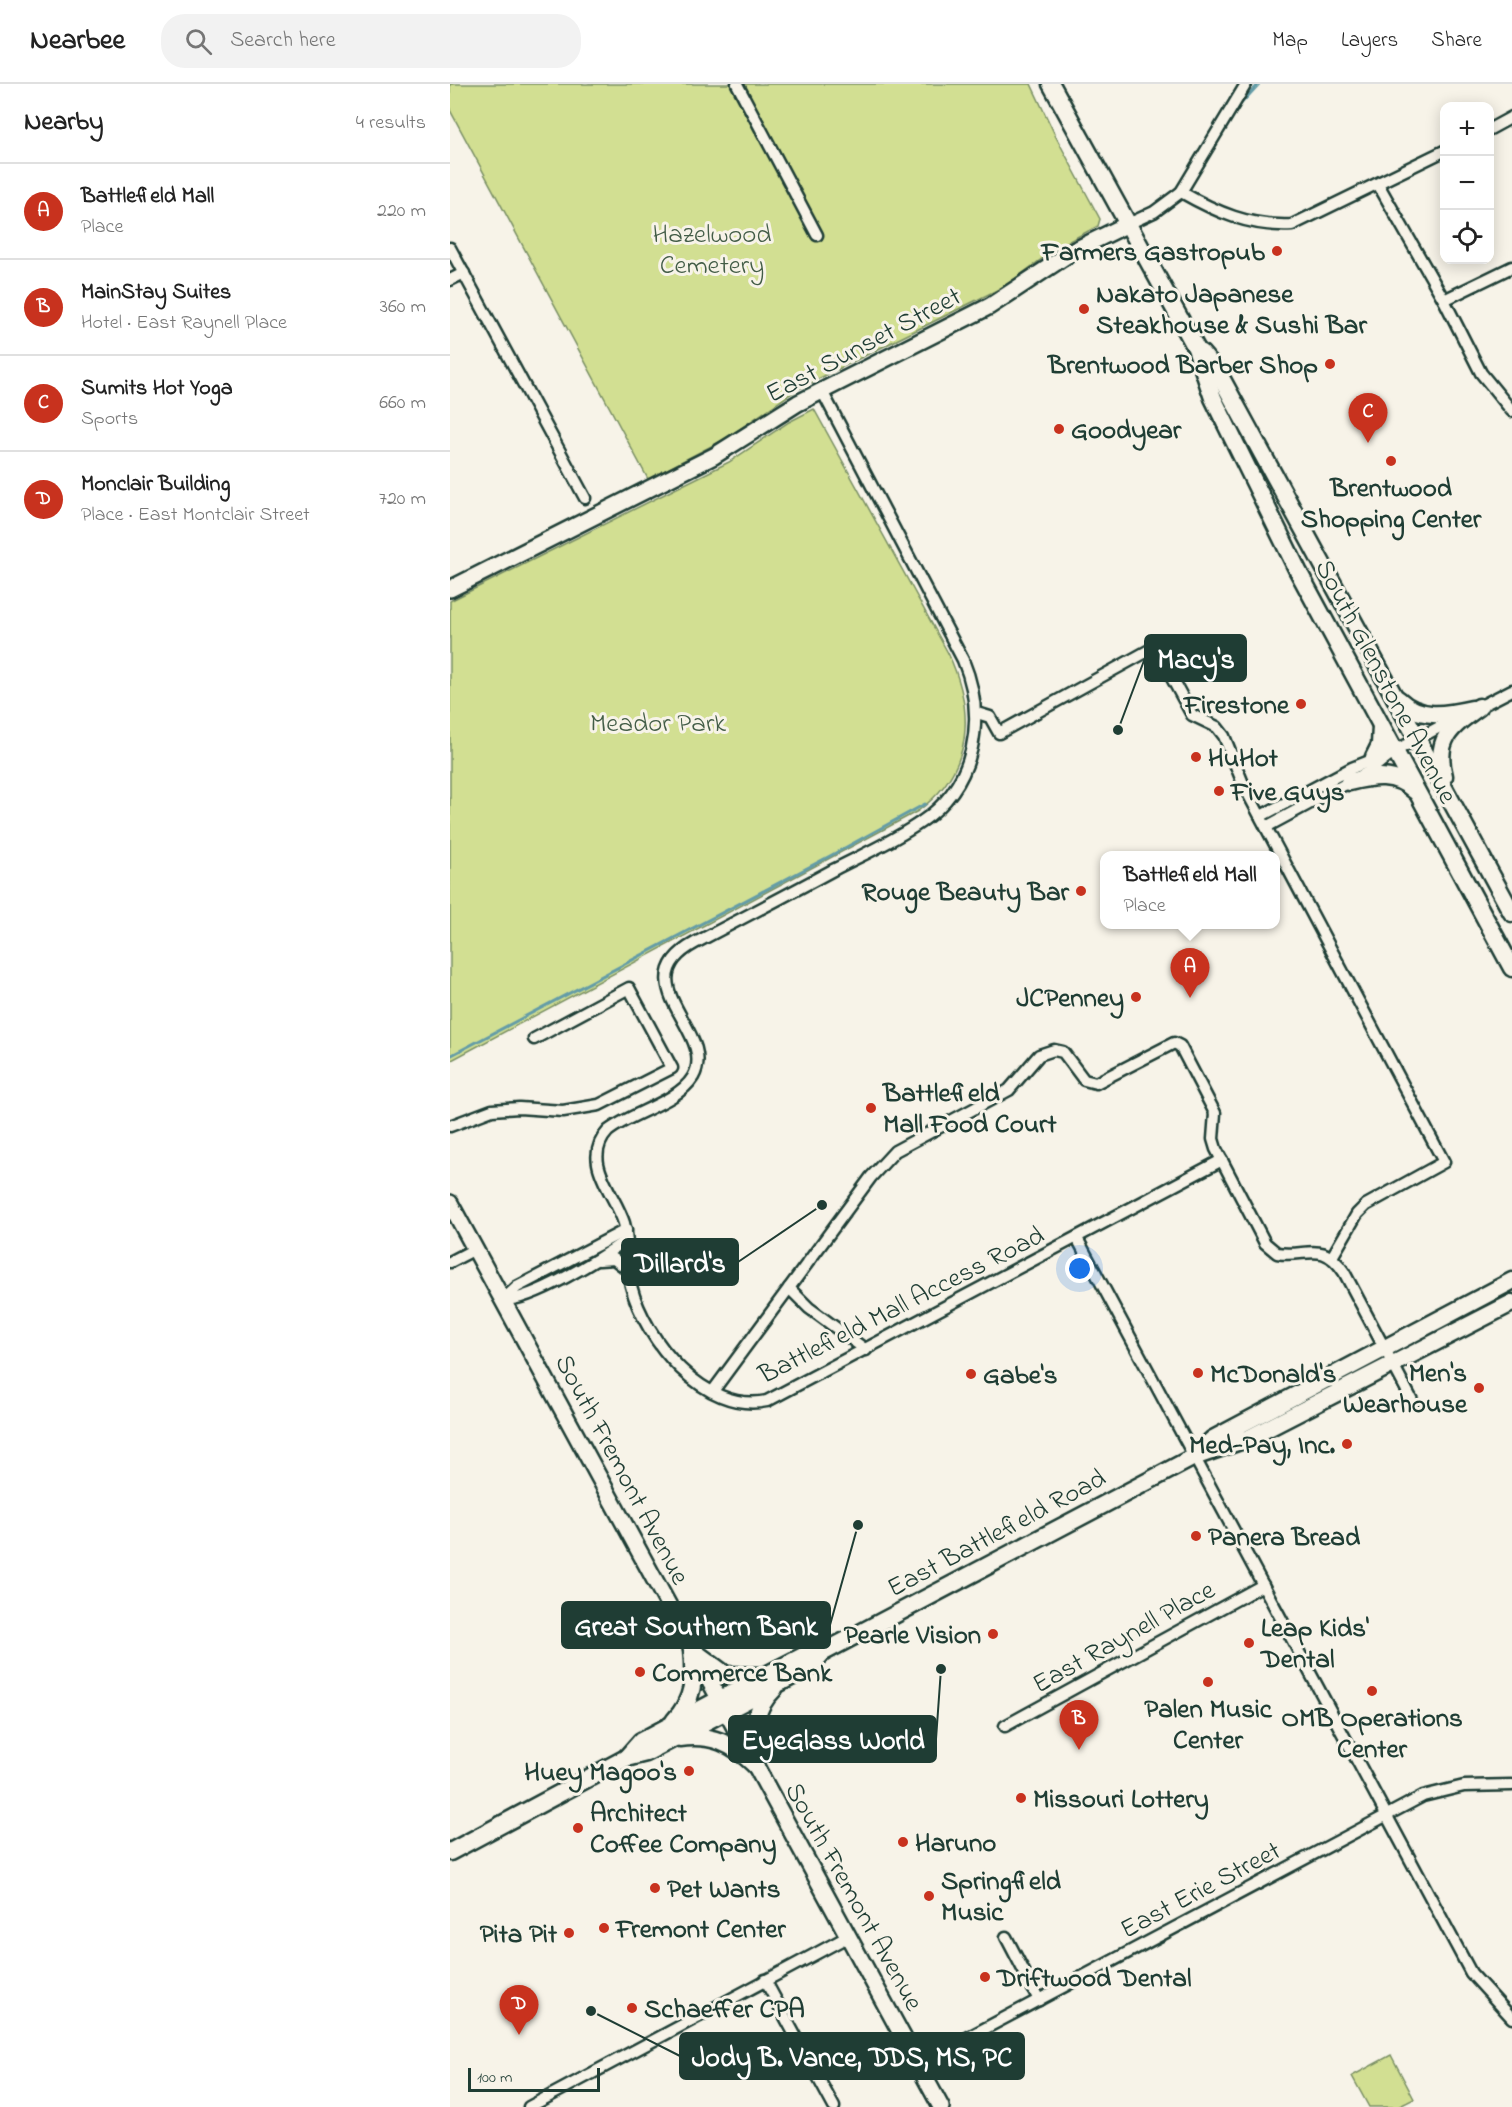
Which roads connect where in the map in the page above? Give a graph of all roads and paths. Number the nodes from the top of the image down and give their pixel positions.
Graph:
1 (737, 84) edge
2 (1051, 84) edge
3 (1239, 86) edge
4 (1512, 117) edge
5 (1494, 127) edge
6 (1440, 153) edge
7 (1378, 184) junction
8 (1180, 192) junction
9 (1128, 224) junction
10 (817, 235) dead end
11 (450, 248) edge
12 (1512, 267) edge
13 (464, 273) junction
14 (450, 280) edge
15 (1444, 300) junction
16 (1196, 348) junction
17 (822, 391) junction
18 (1512, 411) edge
19 (585, 498) dead end
20 (450, 589) edge
21 (1512, 690) edge
22 (1394, 695) junction
23 (1479, 707) junction
24 (977, 713) junction
25 (1381, 726) junction
26 (1418, 738) junction
27 (1395, 751) junction
28 (1374, 757) junction
29 (1348, 782) junction
30 (1419, 795) junction
31 (1454, 805) junction
32 (1261, 816) junction
33 (1266, 827) junction
34 (1279, 851) edge
35 (1280, 853) edge
36 (1512, 913) edge
37 (1512, 968) edge
38 (534, 1039) dead end
39 (450, 1126) edge
40 (1222, 1160) junction
41 (450, 1203) edge
42 (626, 1235) junction
43 (1077, 1238) junction
44 (475, 1249) junction
45 (1333, 1258) junction
46 (450, 1262) edge
47 (593, 1262) junction
48 (627, 1269) junction
49 (1512, 1281) edge
50 (789, 1288) junction
51 (503, 1300) junction
52 (1512, 1303) edge
53 (866, 1350) junction
54 (1388, 1355) junction
55 (713, 1391) junction
56 (1413, 1402) dead end
57 (1194, 1457) junction
58 (1263, 1585) junction
59 (692, 1650) junction
60 (776, 1677) junction
61 (721, 1706) junction
62 (1005, 1726) dead end
63 (670, 1733) junction
64 (755, 1765) junction
65 (1512, 1785) edge
66 (1386, 1815) junction
67 (450, 1852) edge
68 (849, 1936) junction
69 (1006, 1937) dead end
70 (765, 1980) junction
71 (1039, 2000) junction
72 (1512, 2018) edge
73 (918, 2064) junction
74 (529, 2107) edge
75 (834, 2107) edge
76 (941, 2107) edge

1 - 10 street
2 - 9 main road, South Glenstone Avenue
3 - 8 street, East Sunset Street
4 - 5 street
6 - 7 street
7 - 8 street
7 - 15 street
8 - 9 street, East Sunset Street
9 - 16 main road, South Glenstone Avenue
9 - 17 main road, East Sunset Street
11 - 13 street
12 - 15 street
13 - 14 street
13 - 19 street
15 - 18 street
16 - 22 main road, South Glenstone Avenue
16 - 25 main road, South Glenstone Avenue
17 - 20 main road, East Sunset Street
17 - 24 street, Battlefield Mall Access Road
21 - 23 street
22 - 23 main road
22 - 26 main road, South Glenstone Avenue
23 - 26 street
23 - 31 main road
24 - 32 street
24 - 42 street, Battlefield Mall Access Road
25 - 27 main road, South Glenstone Avenue
25 - 28 main road
26 - 27 street
26 - 31 main road, South Glenstone Avenue
27 - 28 street
27 - 29 street
27 - 30 main road, South Glenstone Avenue
28 - 32 street
29 - 30 main road
29 - 33 street
30 - 37 main road, South Glenstone Avenue
31 - 36 main road, South Glenstone Avenue
32 - 33 street
33 - 34 street
35 - 45 street
38 - 39 street
40 - 43 street, Battlefield Mall Access Road
40 - 45 street
40 - 50 street
41 - 44 main road, South Fremont Avenue
42 - 47 street
42 - 48 street, Battlefield Mall Access Road
42 - 51 street
43 - 53 street, Battlefield Mall Access Road
43 - 57 street
44 - 46 street
44 - 51 main road, South Fremont Avenue
45 - 54 street
47 - 48 street
47 - 51 street
48 - 55 street, Battlefield Mall Access Road
49 - 54 main road, East Battlefield Road
50 - 53 street
50 - 55 street
51 - 59 main road, South Fremont Avenue
52 - 54 main road, East Battlefield Road
53 - 55 street, Battlefield Mall Access Road
54 - 56 street
54 - 57 main road, East Battlefield Road
57 - 58 street
57 - 60 main road, East Battlefield Road
58 - 62 street, East Raynell Place
58 - 66 street
59 - 60 main road
59 - 61 main road, South Fremont Avenue
59 - 63 main road
60 - 61 main road, East Battlefield Road
60 - 64 main road
61 - 63 main road, East Battlefield Road
61 - 64 main road, South Fremont Avenue
63 - 64 main road
63 - 67 main road, East Battlefield Road
64 - 68 main road, South Fremont Avenue
65 - 66 street, East Erie Street
66 - 71 street, East Erie Street
66 - 72 street
68 - 70 street
68 - 73 main road, South Fremont Avenue
69 - 71 street
70 - 74 street
70 - 75 street
71 - 73 street, East Erie Street
73 - 76 main road, South Fremont Avenue

